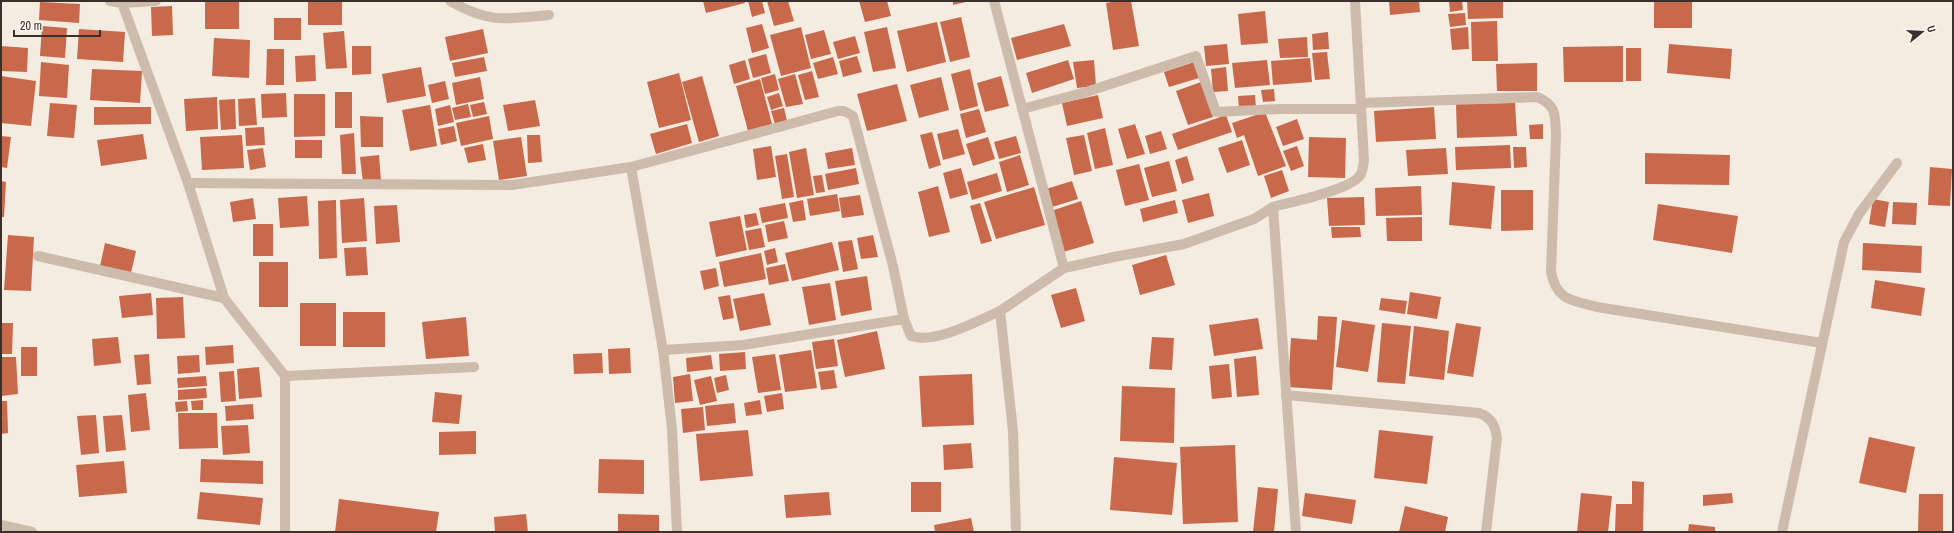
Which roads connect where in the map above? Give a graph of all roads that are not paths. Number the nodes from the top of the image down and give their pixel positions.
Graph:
1 (110, 1) edge
2 (156, 1) edge
3 (450, 1) edge
4 (994, 1) edge
5 (1355, 1) edge
6 (122, 3) junction
7 (549, 14) dead end
8 (1361, 106) junction
9 (1022, 109) junction
10 (1897, 163) dead end
11 (631, 167) junction
12 (188, 183) junction
13 (1272, 207) junction
14 (38, 256) dead end
15 (1064, 268) junction
16 (224, 298) junction
17 (1000, 311) junction
18 (904, 319) junction
19 (1822, 343) junction
20 (663, 350) junction
21 (474, 366) dead end
22 (285, 376) junction
23 (1286, 394) junction
24 (1, 525) edge
25 (27, 531) edge
26 (285, 532) edge
27 (677, 532) edge
28 (1016, 532) edge
29 (1296, 532) edge
30 (1486, 532) edge
31 (1782, 532) edge

1 - 6 street
2 - 6 street
3 - 7 street
4 - 9 street
5 - 8 street
6 - 12 street
8 - 9 street
8 - 13 street
8 - 19 street
9 - 15 street
10 - 19 street
11 - 12 street
11 - 18 street
11 - 20 street
12 - 16 street
13 - 15 street
13 - 23 street
14 - 16 street
15 - 17 street
16 - 22 street
17 - 18 street
17 - 28 street
18 - 20 street
19 - 31 street
20 - 27 street
21 - 22 street
22 - 26 street
23 - 29 street
23 - 30 street
24 - 25 street

